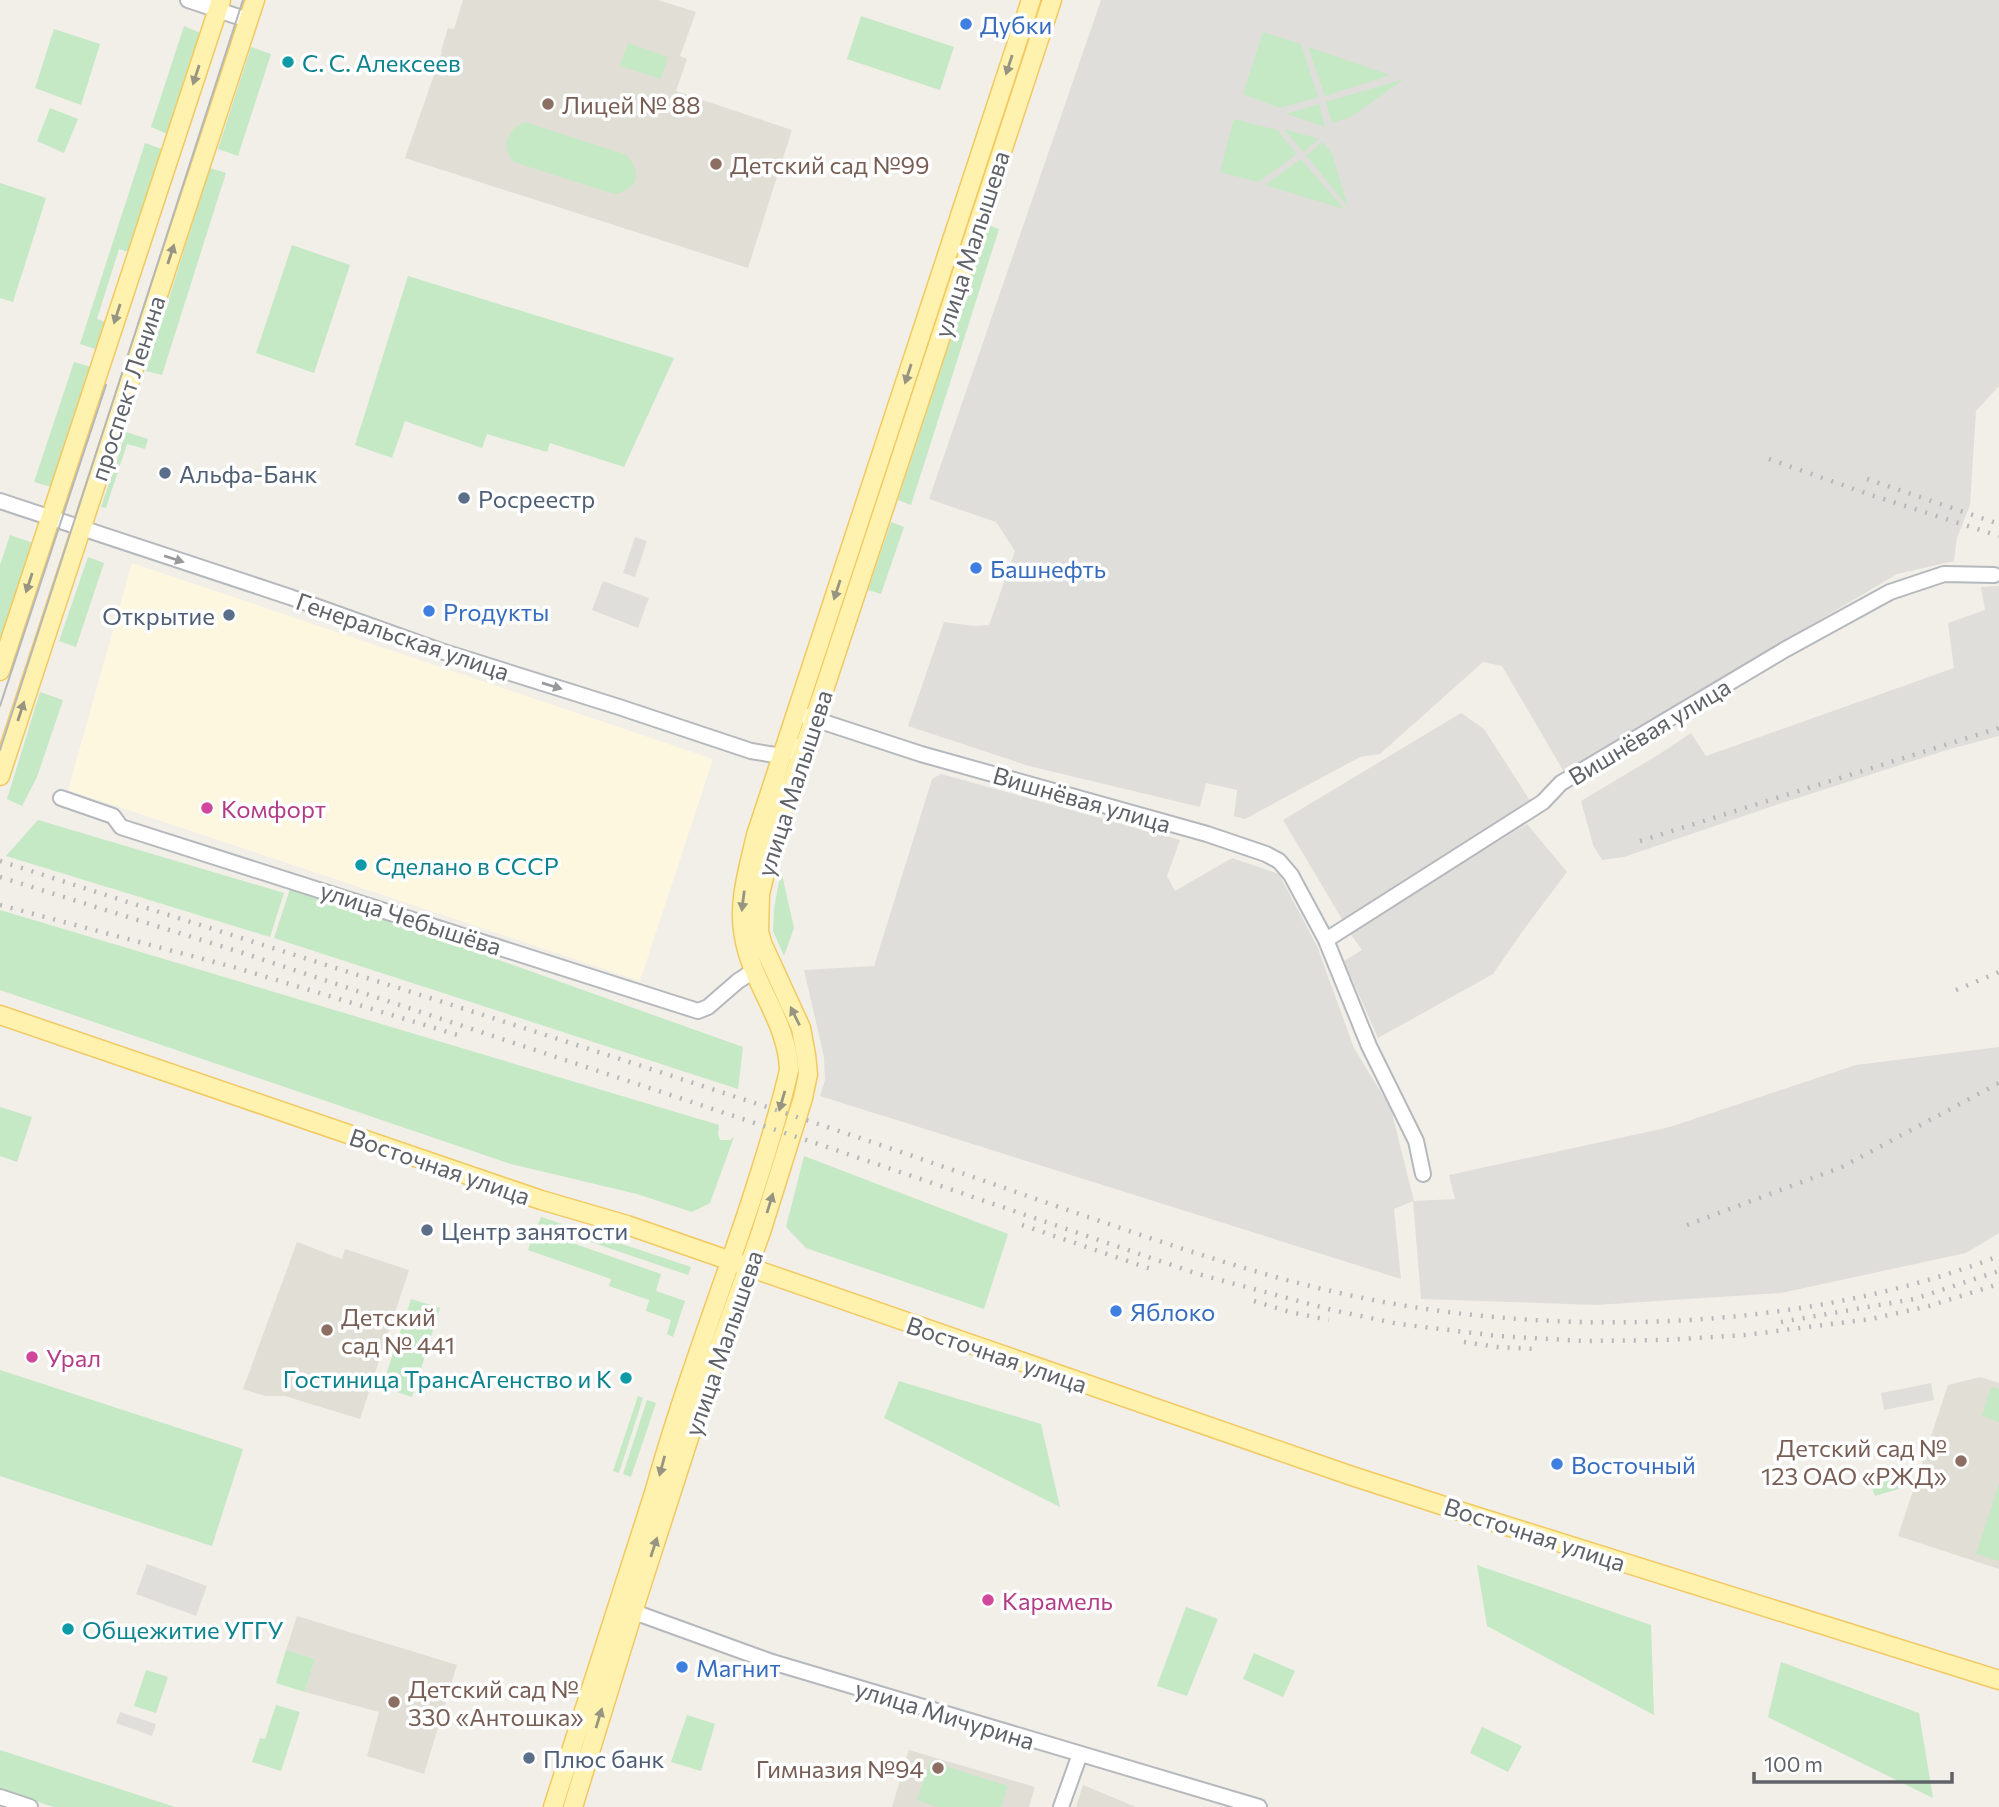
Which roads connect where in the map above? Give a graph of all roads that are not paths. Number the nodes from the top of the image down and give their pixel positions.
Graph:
1 (188, 0) edge
2 (255, 0) edge
3 (1031, 0) edge
4 (1052, 0) edge
5 (219, 5) edge
6 (248, 20) junction
7 (0, 501) edge
8 (50, 518) junction
9 (81, 528) junction
10 (1994, 575) dead end
11 (0, 671) edge
12 (805, 716) junction
13 (805, 743) junction
14 (781, 756) junction
15 (0, 776) edge
16 (61, 798) dead end
17 (1326, 940) junction
18 (755, 970) junction
19 (0, 1015) edge
20 (1423, 1174) dead end
21 (739, 1265) junction
22 (634, 1612) junction
23 (1999, 1680) edge
24 (1080, 1754) junction
25 (0, 1797) edge
26 (30, 1807) edge
27 (553, 1807) edge
28 (573, 1807) edge
29 (1061, 1807) edge
30 (1259, 1807) edge

1 - 5 street
2 - 6 main road, проспект Ленина
3 -> 12 main road, улица Малышева
4 - 12 main road, улица Малышева
5 - 6 street
5 -> 8 main road, проспект Ленина
9 -> 6 main road, проспект Ленина
7 - 8 street, Генеральская улица
8 - 9 street, Генеральская улица
8 -> 11 main road, проспект Ленина
9 -> 14 street, Генеральская улица
15 -> 9 main road, проспект Ленина
10 - 17 street, Вишнёвая улица
12 - 13 main road, улица Малышева
12 - 14 main road, улица Малышева
12 - 17 street, Вишнёвая улица
13 - 14 street
21 -> 13 main road, улица Малышева
14 -> 18 main road, улица Малышева
16 - 18 street, улица Чебышёва
17 - 20 street, Вишнёвая улица
18 -> 21 main road, улица Малышева
19 - 21 main road, Восточная улица
22 -> 21 main road, улица Малышева
21 - 23 main road, Восточная улица
21 -> 27 main road, улица Малышева
22 - 24 street, улица Мичурина
28 -> 22 main road, улица Малышева
24 - 29 street
24 - 30 street, улица Мичурина
25 - 26 street

